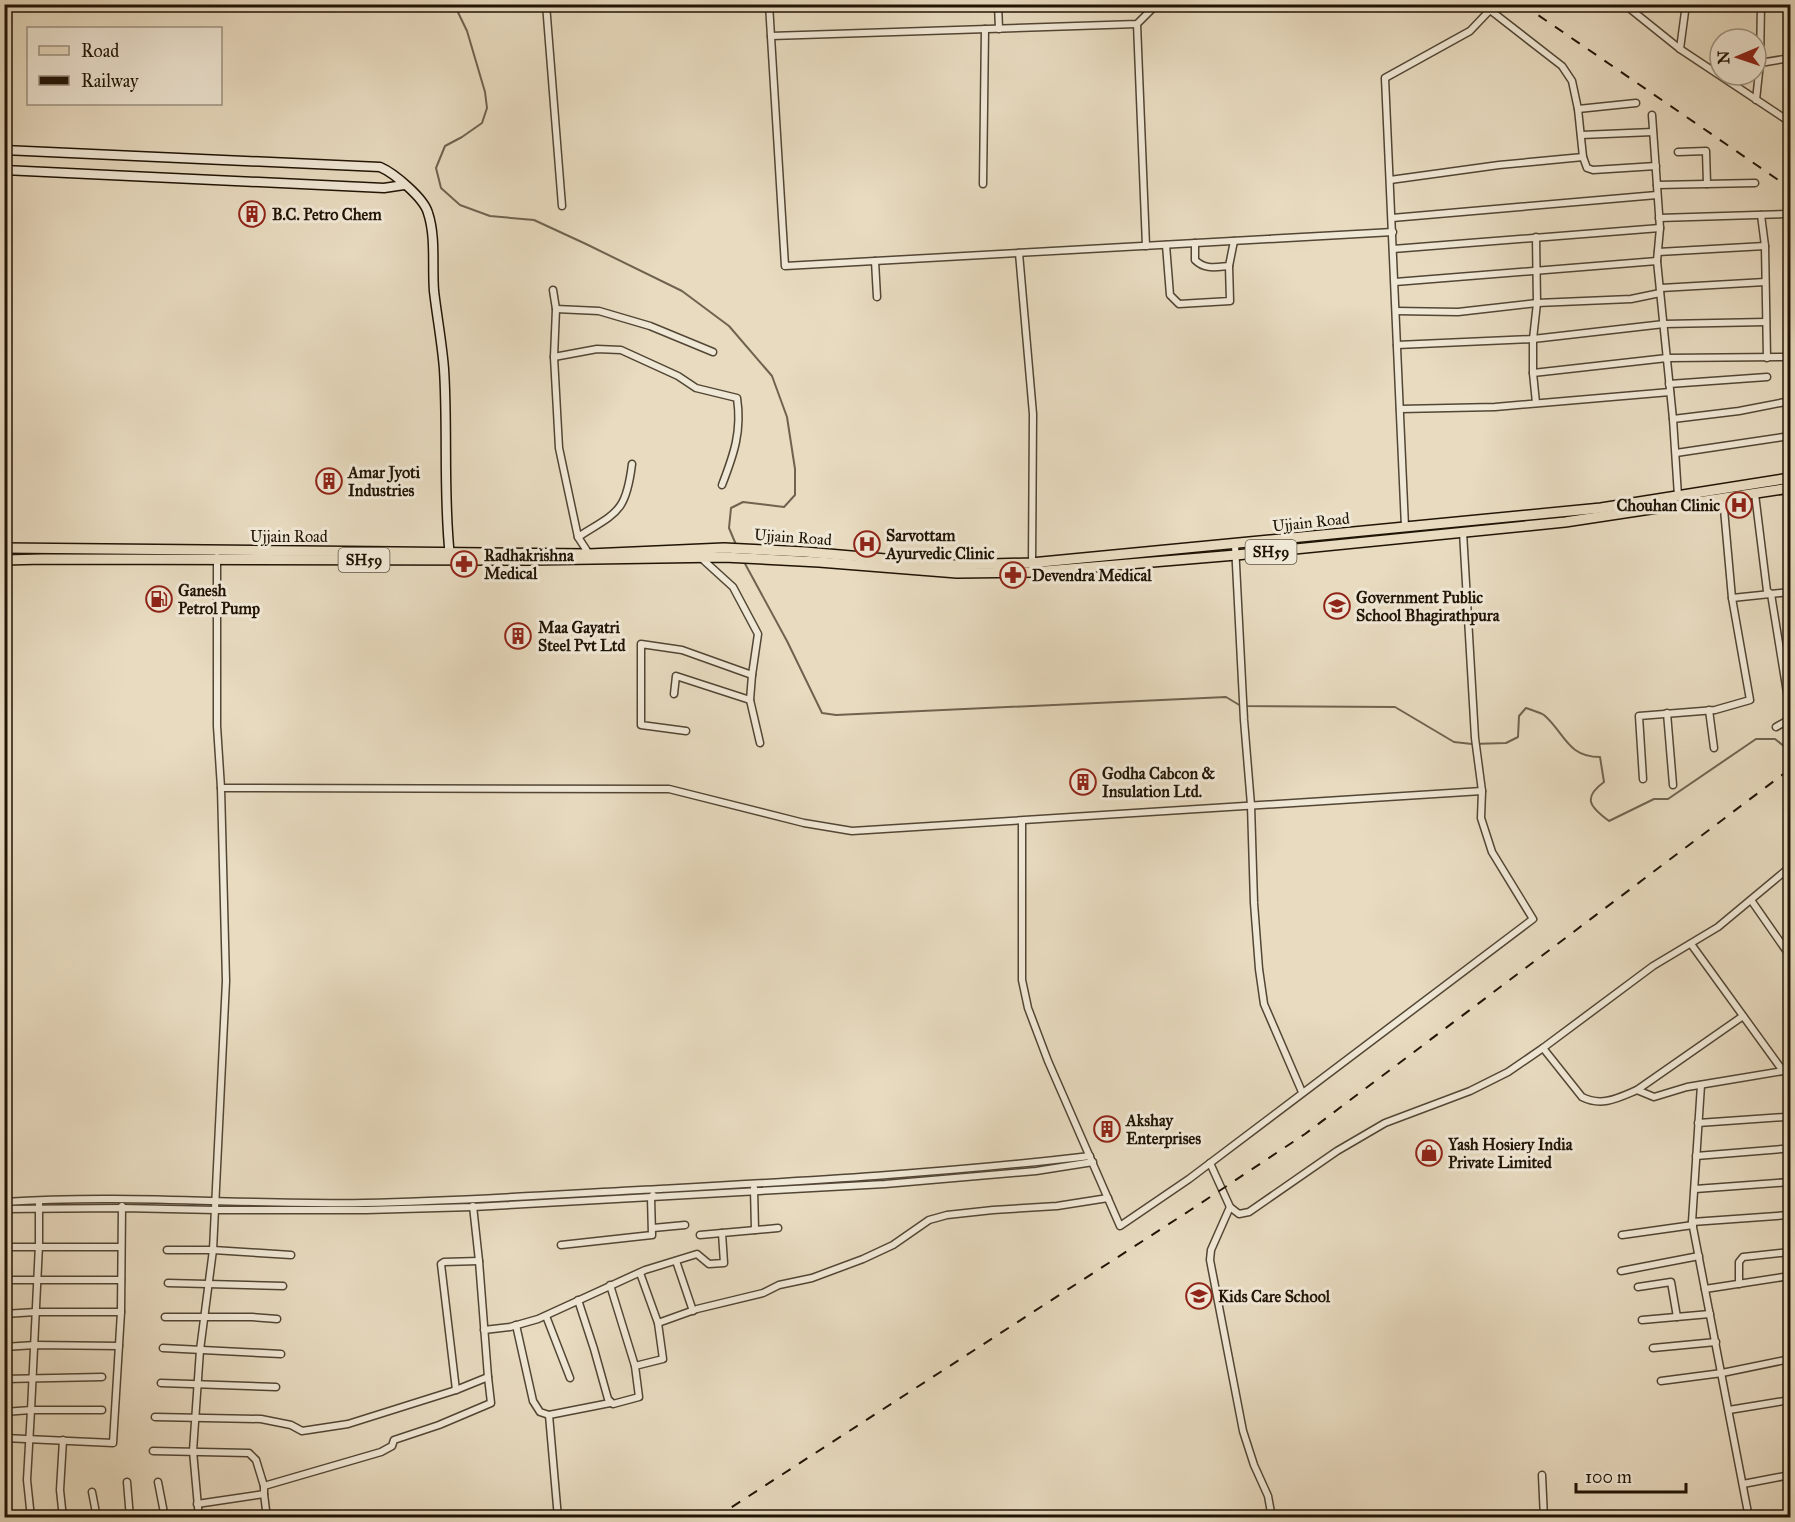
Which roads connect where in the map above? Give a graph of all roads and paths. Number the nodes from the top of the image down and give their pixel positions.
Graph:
1 (546, 4) edge
2 (769, 4) edge
3 (998, 4) edge
4 (1157, 4) edge
5 (1624, 4) edge
6 (1686, 4) edge
7 (1761, 4) edge
8 (1137, 24) junction
9 (1761, 27) edge
10 (999, 28) junction
11 (985, 29) junction
12 (771, 36) junction
13 (1680, 49) junction
14 (1791, 58) edge
15 (1768, 62) edge
16 (1757, 87) edge
17 (1756, 100) junction
18 (1636, 103) dead end
19 (1578, 109) junction
20 (1652, 115) dead end
21 (1791, 122) edge
22 (1653, 132) junction
23 (1581, 135) junction
24 (4, 150) edge
25 (1678, 152) dead end
26 (1582, 157) junction
27 (1656, 166) junction
28 (4, 170) edge
29 (1390, 180) junction
30 (1755, 183) dead end
31 (983, 184) dead end
32 (1707, 184) junction
33 (404, 185) junction
34 (1657, 185) junction
35 (1658, 195) junction
36 (562, 206) dead end
37 (1791, 214) edge
38 (1761, 215) junction
39 (1392, 218) junction
40 (1659, 218) junction
41 (1660, 228) junction
42 (1393, 232) junction
43 (1536, 237) junction
44 (1234, 241) junction
45 (1195, 243) junction
46 (1166, 245) junction
47 (1146, 246) junction
48 (1765, 246) junction
49 (1394, 249) junction
50 (1658, 252) junction
51 (1019, 253) junction
52 (875, 261) junction
53 (1657, 261) junction
54 (1229, 266) junction
55 (1536, 272) junction
56 (1395, 282) junction
57 (1765, 282) junction
58 (553, 290) dead end
59 (1660, 290) junction
60 (877, 297) dead end
61 (1537, 303) junction
62 (556, 309) junction
63 (1396, 311) junction
64 (1766, 322) junction
65 (1664, 324) junction
66 (1533, 339) junction
67 (1397, 345) junction
68 (713, 352) dead end
69 (554, 357) junction
70 (1791, 357) edge
71 (1666, 358) junction
72 (1767, 358) junction
73 (1533, 373) junction
74 (1767, 376) dead end
75 (1669, 384) junction
76 (1670, 392) junction
77 (1791, 401) edge
78 (1536, 403) junction
79 (1400, 409) junction
80 (1673, 419) junction
81 (1791, 436) edge
82 (1676, 453) junction
83 (632, 464) dead end
84 (1791, 478) edge
85 (722, 485) dead end
86 (1789, 488) edge
87 (1755, 494) junction
88 (1678, 496) junction
89 (1723, 498) junction
90 (1791, 506) edge
91 (1405, 527) junction
92 (1463, 532) junction
93 (578, 537) junction
94 (4, 548) edge
95 (1236, 550) junction
96 (724, 552) junction
97 (589, 554) junction
98 (217, 555) junction
99 (450, 556) junction
100 (700, 557) junction
101 (4, 560) edge
102 (1032, 568) junction
103 (1791, 592) edge
104 (1771, 594) junction
105 (1732, 598) junction
106 (752, 675) junction
107 (674, 694) dead end
108 (750, 700) junction
109 (1709, 710) junction
110 (1791, 712) edge
111 (1666, 713) junction
112 (1789, 720) edge
113 (1776, 727) dead end
114 (686, 731) dead end
115 (760, 743) dead end
116 (1714, 748) dead end
117 (1643, 779) dead end
118 (1673, 785) dead end
119 (221, 788) junction
120 (1482, 791) junction
121 (1251, 806) junction
122 (1022, 821) junction
123 (1791, 867) edge
124 (1751, 900) junction
125 (1691, 944) junction
126 (1791, 956) edge
127 (1743, 1016) junction
128 (1543, 1048) junction
129 (1787, 1071) edge
130 (1701, 1085) junction
131 (1637, 1090) junction
132 (1302, 1092) junction
133 (1785, 1118) dead end
134 (1698, 1123) junction
135 (1782, 1149) dead end
136 (1696, 1156) junction
137 (1092, 1159) junction
138 (1210, 1163) junction
139 (1791, 1182) edge
140 (754, 1188) junction
141 (657, 1189) junction
142 (1695, 1189) junction
143 (651, 1197) junction
144 (1108, 1198) junction
145 (39, 1200) junction
146 (122, 1200) junction
147 (472, 1200) junction
148 (217, 1201) junction
149 (4, 1202) edge
150 (1230, 1207) junction
151 (39, 1208) junction
152 (122, 1208) junction
153 (473, 1208) junction
154 (4, 1209) edge
155 (216, 1210) junction
156 (1791, 1215) edge
157 (1693, 1224) junction
158 (686, 1225) dead end
159 (653, 1228) junction
160 (778, 1228) dead end
161 (755, 1230) junction
162 (722, 1233) junction
163 (700, 1235) dead end
164 (1622, 1235) dead end
165 (39, 1245) junction
166 (561, 1245) dead end
167 (121, 1246) junction
168 (4, 1247) edge
169 (166, 1250) dead end
170 (213, 1250) junction
171 (1791, 1252) edge
172 (291, 1255) dead end
173 (1699, 1256) junction
174 (479, 1261) junction
175 (676, 1261) junction
176 (1621, 1271) dead end
177 (640, 1273) junction
178 (1791, 1276) edge
179 (38, 1279) junction
180 (4, 1280) edge
181 (121, 1280) junction
182 (168, 1283) dead end
183 (208, 1283) junction
184 (1739, 1284) junction
185 (610, 1285) junction
186 (283, 1286) dead end
187 (1638, 1287) dead end
188 (1706, 1289) junction
189 (578, 1300) junction
190 (693, 1311) junction
191 (36, 1312) junction
192 (121, 1312) junction
193 (4, 1314) edge
194 (1710, 1314) junction
195 (546, 1316) junction
196 (165, 1317) dead end
197 (204, 1317) junction
198 (1677, 1317) junction
199 (277, 1319) dead end
200 (1642, 1320) dead end
201 (658, 1323) junction
202 (516, 1325) junction
203 (484, 1330) junction
204 (1716, 1342) junction
205 (35, 1345) junction
206 (119, 1346) junction
207 (4, 1347) edge
208 (163, 1348) dead end
209 (1653, 1348) dead end
210 (200, 1350) junction
211 (281, 1354) dead end
212 (1791, 1359) edge
213 (635, 1366) junction
214 (1722, 1373) junction
215 (102, 1377) dead end
216 (488, 1377) junction
217 (570, 1378) dead end
218 (4, 1379) edge
219 (32, 1379) junction
220 (1661, 1381) dead end
221 (161, 1383) dead end
222 (198, 1383) junction
223 (276, 1388) dead end
224 (456, 1390) junction
225 (1791, 1401) edge
226 (610, 1403) junction
227 (31, 1410) junction
228 (102, 1410) dead end
229 (1729, 1410) junction
230 (4, 1412) edge
231 (549, 1415) junction
232 (155, 1418) dead end
233 (195, 1418) junction
234 (4, 1438) edge
235 (29, 1439) junction
236 (63, 1440) junction
237 (153, 1451) dead end
238 (193, 1451) junction
239 (1542, 1475) dead end
240 (1791, 1475) edge
241 (127, 1482) dead end
242 (158, 1482) dead end
243 (1743, 1484) junction
244 (264, 1486) junction
245 (93, 1491) dead end
246 (264, 1494) junction
247 (197, 1504) junction
248 (339, 1515) dead end
249 (32, 1518) edge
250 (63, 1518) edge
251 (97, 1518) edge
252 (130, 1518) edge
253 (165, 1518) edge
254 (199, 1518) edge
255 (267, 1518) edge
256 (314, 1518) edge
257 (558, 1518) edge
258 (1272, 1518) edge
259 (1544, 1518) edge
260 (1749, 1518) edge

1 - 36 street
2 - 12 street
3 - 10 street
4 - 8 street
5 - 13 street
6 - 13 street
7 - 9 street
8 - 10 street
8 - 47 street
10 - 11 street
11 - 12 street
11 - 31 street
12 - 52 street
13 - 17 street
14 - 15 street
16 - 17 street
17 - 21 street
18 - 19 street
19 - 23 street
19 - 29 street
20 - 22 street
22 - 23 street
22 - 27 street
23 - 26 street
24 - 33 street
25 - 32 street
26 - 27 street
26 - 29 street
27 - 34 street
28 - 33 street
29 - 39 street
30 - 32 street
32 - 34 street
33 - 99 street
34 - 35 street
35 - 39 street
35 - 40 street
37 - 38 street
38 - 40 street
38 - 48 street
39 - 42 street
40 - 41 street
41 - 43 street
41 - 50 street
42 - 44 street
42 - 49 street
43 - 49 street
43 - 55 street
44 - 45 street
44 - 54 street
45 - 46 street
45 - 54 street
46 - 47 street
46 - 54 street
47 - 51 street
48 - 50 street
48 - 57 street
49 - 56 street
50 - 53 street
51 - 52 street
51 - 102 street
52 - 60 street
53 - 55 street
53 - 59 street
55 - 56 street
55 - 61 street
56 - 63 street
57 - 59 street
57 - 64 street
58 - 62 street
59 - 61 street
59 - 65 street
61 - 63 street
61 - 66 street
62 - 68 street
62 - 69 street
63 - 67 street
64 - 65 street
64 - 72 street
65 - 66 street
65 - 71 street
66 - 67 street
66 - 73 street
67 - 79 street
69 - 85 street
69 - 93 street
70 - 72 street
71 - 72 street
71 - 73 street
71 - 75 street
73 - 78 street
74 - 75 street
75 - 76 street
76 - 78 street
76 - 80 street
77 - 80 street
78 - 79 street
79 - 91 street
80 - 82 street
81 - 82 street
82 - 88 street
83 - 93 street
84 - 88 main road, Ujjain Road / SH59
86 - 87 main road, Ujjain Road / SH59
86 - 90 street
87 - 89 main road, Ujjain Road / SH59
87 - 104 street
88 - 91 main road, Ujjain Road / SH59
89 - 92 main road, Ujjain Road / SH59
89 - 105 street
91 - 95 main road, Ujjain Road / SH59
92 - 95 main road, Ujjain Road / SH59
92 - 120 street
93 - 97 street
94 - 98 main road, Ujjain Road / SH59
95 - 102 main road, Ujjain Road / SH59
95 - 121 street
96 - 97 main road, Ujjain Road / SH59
96 - 100 main road, Ujjain Road / SH59
96 - 102 main road, Ujjain Road / SH59
97 - 99 main road, Ujjain Road / SH59
98 - 99 main road, Ujjain Road / SH59
98 - 101 main road, Ujjain Road / SH59
98 - 119 street
99 - 100 main road, Ujjain Road / SH59
100 - 106 street
103 - 104 street
104 - 105 street
104 - 110 street
105 - 109 street
106 - 108 street
106 - 114 street
107 - 108 street
108 - 115 street
109 - 111 street
109 - 116 street
110 - 112 street
111 - 117 street
111 - 118 street
112 - 113 street
119 - 122 street
119 - 148 street
120 - 121 street
120 - 132 street
121 - 122 street
121 - 132 street
122 - 137 street
123 - 124 street
124 - 125 street
124 - 126 street
125 - 127 street
125 - 128 street
127 - 129 street
127 - 131 street
128 - 131 street
128 - 150 street
129 - 130 street
130 - 131 street
130 - 134 street
132 - 138 street
133 - 134 street
134 - 136 street
135 - 136 street
136 - 142 street
137 - 140 street
137 - 144 street
138 - 144 street
138 - 150 street
139 - 142 street
140 - 141 street
140 - 143 street
140 - 161 street
141 - 143 street
141 - 147 street
142 - 157 street
143 - 153 street
143 - 159 street
144 - 190 street
145 - 146 street
145 - 149 street
145 - 151 street
146 - 148 street
146 - 152 street
147 - 148 street
147 - 153 street
148 - 155 street
150 - 258 street
151 - 152 street
151 - 154 street
151 - 165 street
152 - 155 street
152 - 167 street
153 - 155 street
153 - 174 street
155 - 170 street
156 - 157 street
157 - 164 street
157 - 173 street
158 - 159 street
159 - 166 street
160 - 161 street
161 - 162 street
162 - 163 street
162 - 175 street
165 - 167 street
165 - 168 street
165 - 179 street
167 - 181 street
169 - 170 street
170 - 172 street
170 - 183 street
171 - 184 street
173 - 176 street
173 - 188 street
174 - 203 street
174 - 224 street
175 - 177 street
175 - 190 street
177 - 185 street
177 - 201 street
178 - 184 street
179 - 180 street
179 - 181 street
179 - 191 street
181 - 192 street
182 - 183 street
183 - 186 street
183 - 197 street
184 - 188 street
185 - 189 street
185 - 213 street
187 - 198 street
188 - 194 street
189 - 195 street
189 - 226 street
190 - 201 street
191 - 192 street
191 - 193 street
191 - 205 street
192 - 206 street
194 - 198 street
194 - 204 street
195 - 202 street
195 - 217 street
196 - 197 street
197 - 199 street
197 - 210 street
198 - 200 street
201 - 213 street
202 - 203 street
202 - 231 street
203 - 216 street
204 - 209 street
204 - 214 street
205 - 206 street
205 - 207 street
205 - 219 street
206 - 236 street
208 - 210 street
210 - 211 street
210 - 222 street
212 - 214 street
213 - 226 street
214 - 220 street
214 - 229 street
215 - 219 street
216 - 224 street
216 - 244 street
218 - 219 street
219 - 227 street
221 - 222 street
222 - 223 street
222 - 233 street
224 - 233 street
225 - 229 street
226 - 231 street
227 - 228 street
227 - 230 street
227 - 235 street
229 - 243 street
231 - 257 street
232 - 233 street
233 - 238 street
234 - 235 street
235 - 236 street
235 - 249 street
236 - 250 street
237 - 238 street
238 - 244 street
238 - 247 street
239 - 259 street
240 - 243 street
241 - 252 street
242 - 253 street
243 - 260 street
244 - 246 street
245 - 251 street
246 - 247 street
246 - 255 street
247 - 254 street
248 - 256 street

